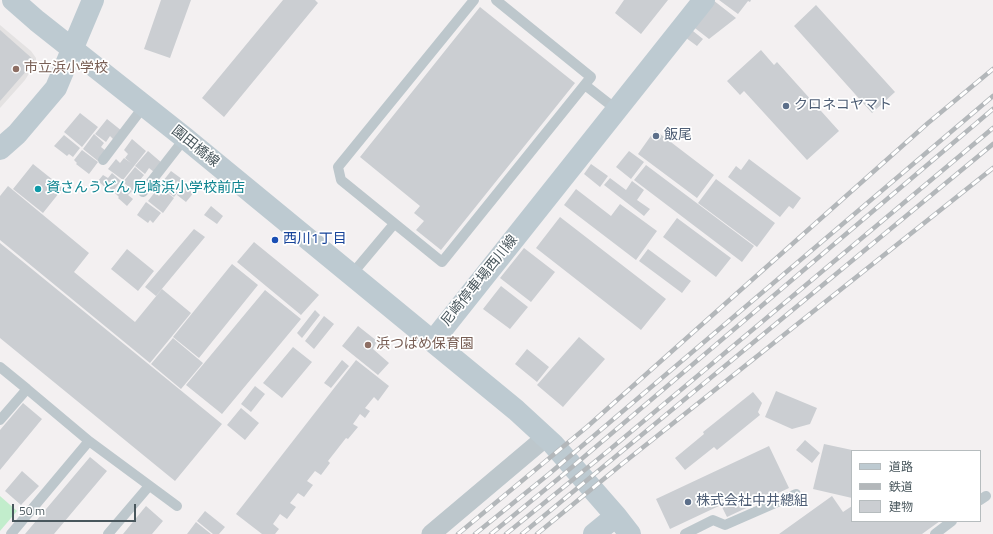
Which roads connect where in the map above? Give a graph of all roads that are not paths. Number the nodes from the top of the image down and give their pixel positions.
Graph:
1 (13, 0) edge
2 (93, 0) edge
3 (474, 0) edge
4 (496, 0) edge
5 (704, 0) edge
6 (72, 49) junction
7 (585, 85) junction
8 (144, 106) junction
9 (617, 110) junction
10 (185, 138) junction
11 (0, 149) edge
12 (103, 160) dead end
13 (142, 192) dead end
14 (394, 224) junction
15 (352, 274) junction
16 (433, 341) junction
17 (0, 367) edge
18 (27, 389) junction
19 (0, 420) edge
20 (546, 437) junction
21 (89, 441) junction
22 (149, 486) junction
23 (796, 494) dead end
24 (177, 506) dead end
25 (616, 516) junction
26 (951, 522) edge
27 (11, 534) edge
28 (108, 534) edge
29 (431, 534) edge
30 (594, 534) edge
31 (630, 534) edge
32 (685, 534) edge
33 (935, 534) edge

1 - 6 street, 園田橋線
2 - 6 street
3 - 14 lane
4 - 7 lane
5 - 9 street, 尼崎停車場西川線
6 - 8 street, 園田橋線
6 - 11 street
7 - 9 lane
7 - 14 lane
8 - 10 street, 園田橋線
8 - 12 lane
9 - 16 street, 尼崎停車場西川線
10 - 13 lane
10 - 15 street, 園田橋線
14 - 15 lane
15 - 16 street, 園田橋線
16 - 20 street, 尼崎停車場西川線
17 - 18 lane
18 - 19 lane
18 - 21 lane
20 - 25 street, 尼崎停車場西川線
20 - 29 street
21 - 22 lane
21 - 27 lane
22 - 24 lane
22 - 28 lane
23 - 32 lane
25 - 30 street
25 - 31 street
26 - 33 lane

